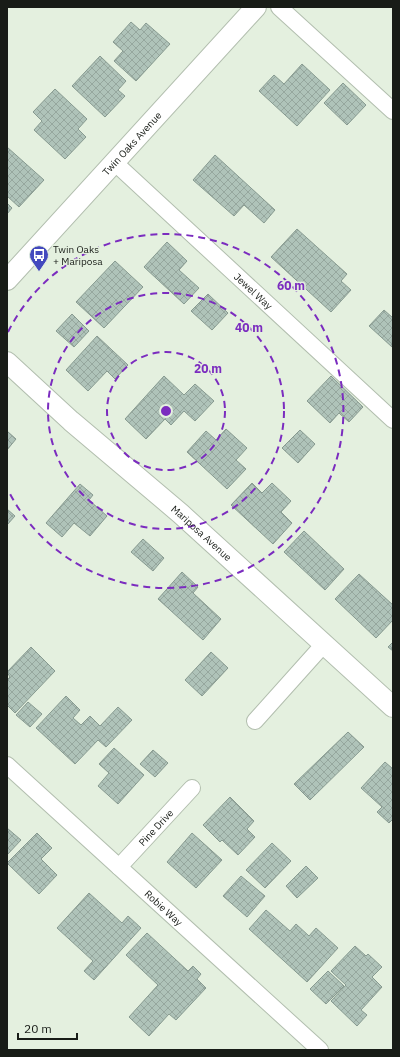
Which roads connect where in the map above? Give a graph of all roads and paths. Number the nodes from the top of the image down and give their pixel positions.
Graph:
1 (256, 7) edge
2 (279, 7) edge
3 (393, 112) edge
4 (114, 162) junction
5 (7, 280) edge
6 (7, 362) edge
7 (393, 420) edge
8 (324, 644) junction
9 (393, 707) edge
10 (255, 721) dead end
11 (7, 765) edge
12 (192, 788) dead end
13 (119, 867) junction
14 (320, 1050) edge

1 - 4 street, Twin Oaks Avenue
2 - 3 street
4 - 5 street, Twin Oaks Avenue
4 - 7 street, Jewel Way
6 - 8 street, Mariposa Avenue
8 - 9 street, Mariposa Avenue
8 - 10 street
11 - 13 street, Robie Way
12 - 13 street, Pine Drive
13 - 14 street, Robie Way

